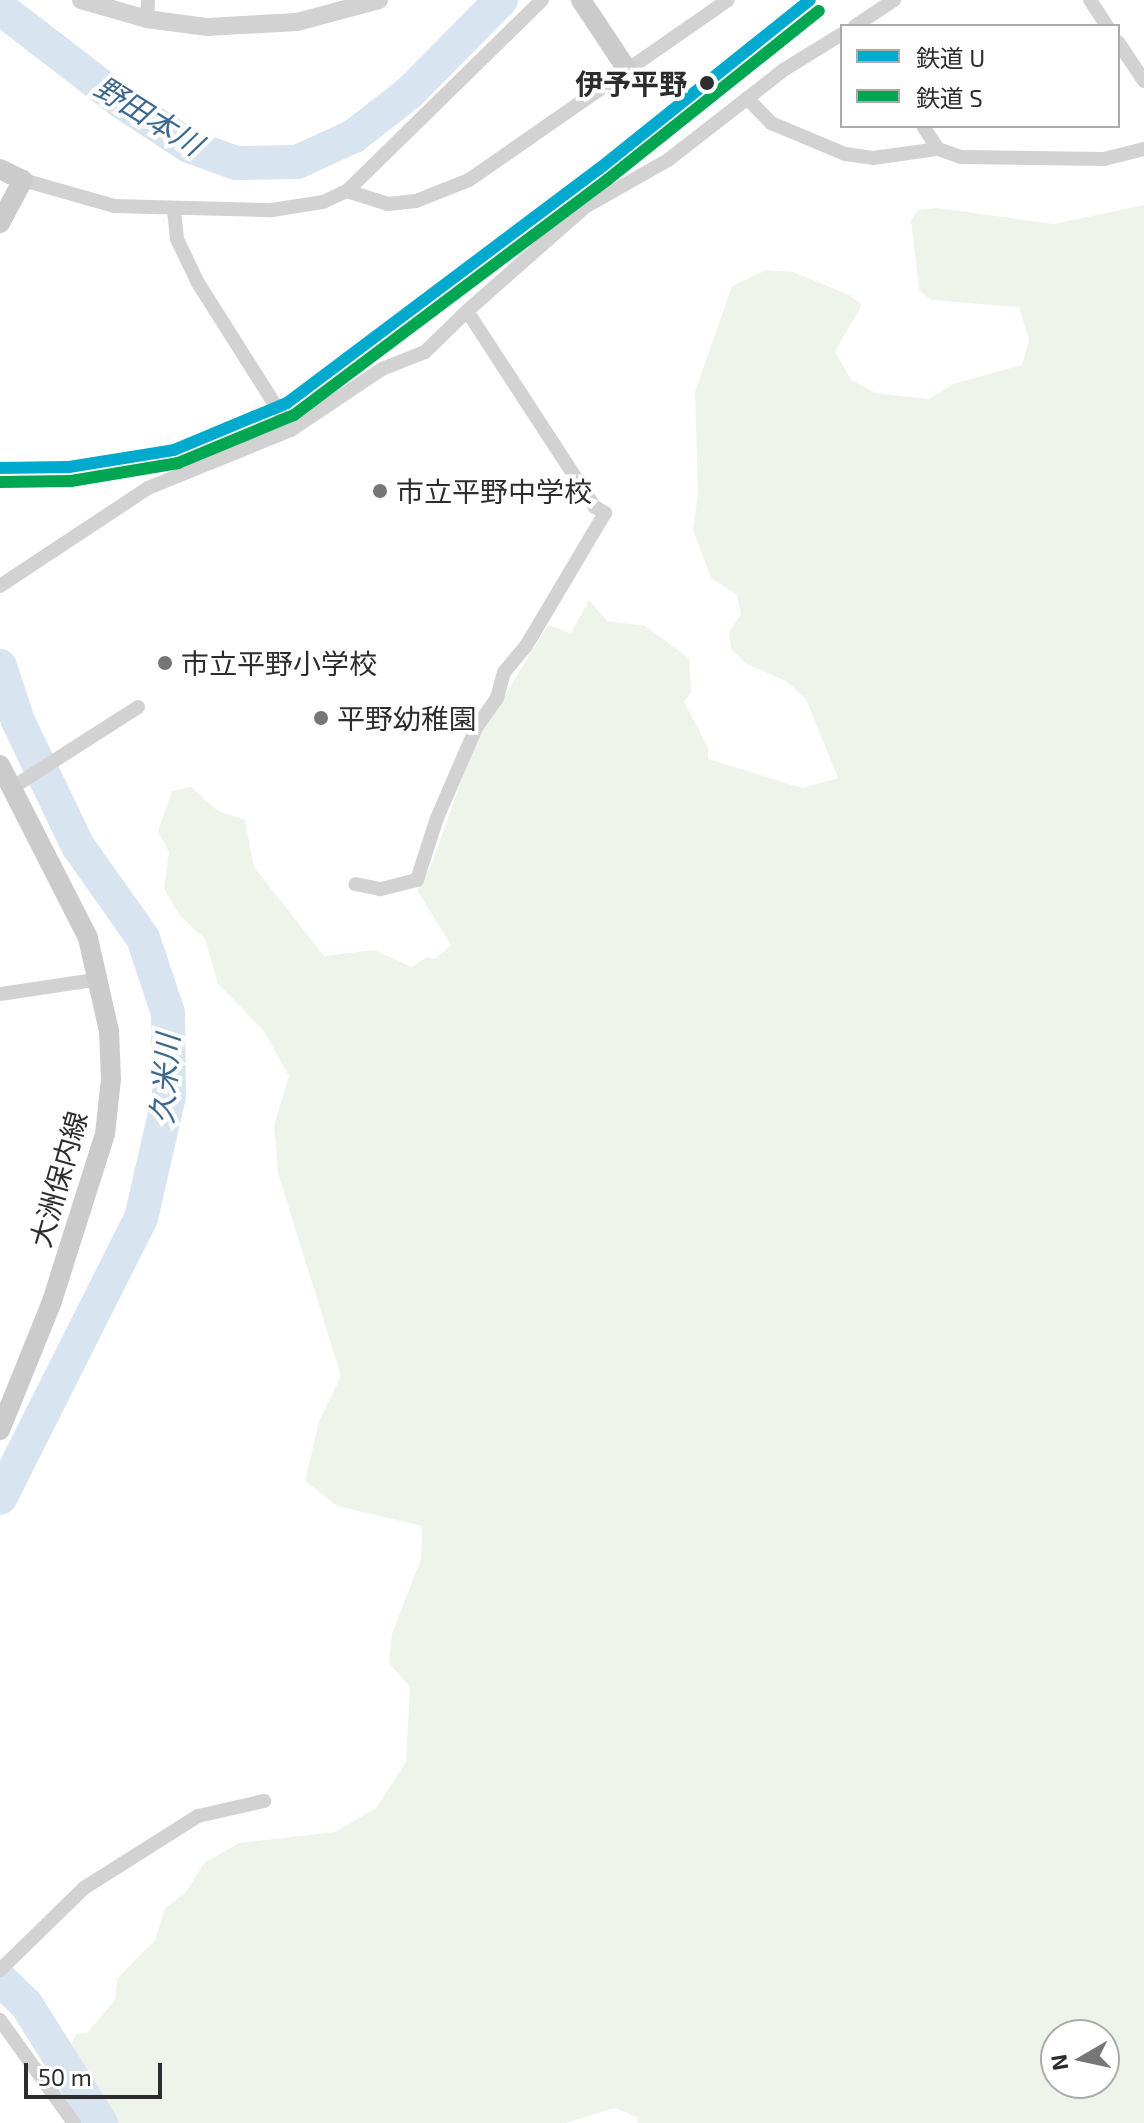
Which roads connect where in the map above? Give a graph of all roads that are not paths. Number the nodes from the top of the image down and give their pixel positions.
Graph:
1 (81, 0) edge
2 (379, 0) edge
3 (542, 0) edge
4 (581, 0) edge
5 (728, 0) edge
6 (894, 0) edge
7 (1090, 0) edge
8 (147, 9) edge
9 (858, 24) edge
10 (1106, 24) edge
11 (840, 35) edge
12 (1120, 45) edge
13 (626, 68) junction
14 (1144, 81) edge
15 (747, 98) junction
16 (924, 128) edge
17 (938, 149) junction
18 (1144, 149) edge
19 (0, 169) edge
20 (23, 180) junction
21 (347, 191) junction
22 (174, 208) junction
23 (0, 223) edge
24 (467, 311) junction
25 (291, 430) junction
26 (2, 585) edge
27 (138, 707) dead end
28 (0, 765) edge
29 (16, 786) junction
30 (355, 884) dead end
31 (100, 979) junction
32 (0, 994) edge
33 (0, 1430) edge
34 (264, 1801) dead end
35 (0, 1970) edge
36 (0, 2020) edge
37 (74, 2123) edge

1 - 8 street
2 - 8 street
3 - 21 street
4 - 13 main road
5 - 13 street
6 - 9 street
7 - 10 street
11 - 15 street
12 - 14 street
13 - 21 street
15 - 17 street
15 - 24 street
16 - 17 street
17 - 18 street
19 - 20 main road
20 - 22 street
20 - 23 main road
21 - 22 street
22 - 25 street
24 - 25 street
24 - 30 street
25 - 26 street
27 - 29 street
28 - 29 main road, 大洲保内線
29 - 31 main road, 大洲保内線
31 - 32 street
31 - 33 main road, 大洲保内線
34 - 35 street
36 - 37 street

